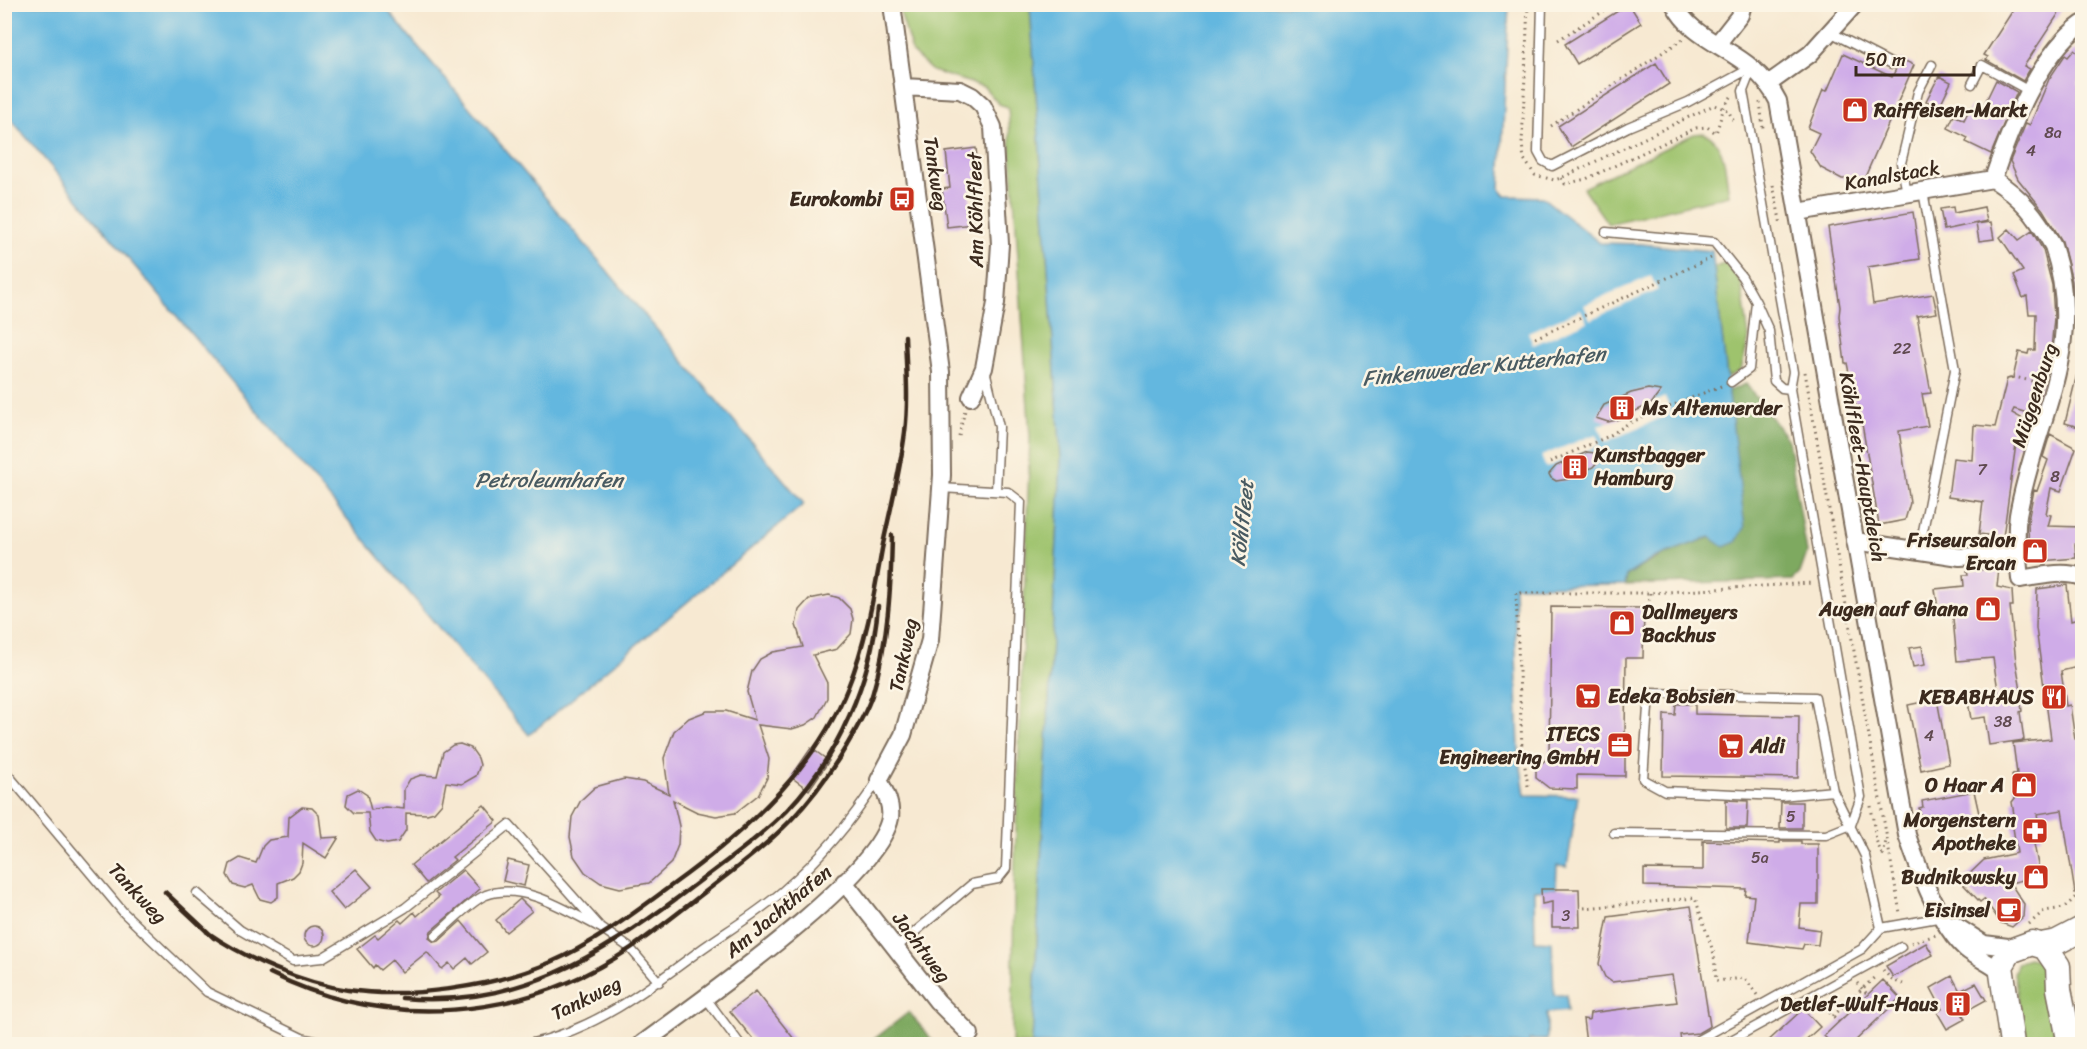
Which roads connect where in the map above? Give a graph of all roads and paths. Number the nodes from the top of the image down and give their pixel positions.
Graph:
1 (892, 4) edge
2 (1542, 4) edge
3 (1615, 4) edge
4 (1674, 4) edge
5 (1743, 4) edge
6 (1856, 4) edge
7 (2082, 24) edge
8 (1694, 31) junction
9 (1830, 32) junction
10 (1558, 40) dead end
11 (1718, 43) junction
12 (1892, 63) dead end
13 (1932, 65) dead end
14 (1752, 67) junction
15 (1768, 84) junction
16 (1972, 84) dead end
17 (903, 87) junction
18 (1743, 91) junction
19 (2031, 92) junction
20 (1539, 133) junction
21 (1765, 136) dead end
22 (1561, 178) dead end
23 (1993, 179) junction
24 (1772, 181) dead end
25 (1915, 192) junction
26 (1798, 212) junction
27 (1768, 229) junction
28 (1606, 232) dead end
29 (1721, 252) junction
30 (1756, 302) junction
31 (1535, 338) dead end
32 (1804, 363) dead end
33 (984, 368) junction
34 (2010, 378) dead end
35 (1731, 382) joint
36 (2048, 384) dead end
37 (1790, 389) junction
38 (971, 397) dead end
39 (1823, 441) dead end
40 (1818, 442) junction
41 (1814, 459) dead end
42 (1550, 462) dead end
43 (941, 488) junction
44 (996, 491) junction
45 (1855, 542) junction
46 (1919, 551) junction
47 (2017, 553) junction
48 (2082, 577) edge
49 (1825, 582) junction
50 (1650, 593) junction
51 (1851, 598) dead end
52 (1845, 599) junction
53 (1653, 615) dead end
54 (1842, 617) dead end
55 (1859, 681) junction
56 (1864, 681) dead end
57 (1856, 699) dead end
58 (1880, 769) dead end
59 (4, 770) edge
60 (1874, 770) junction
61 (879, 780) junction
62 (1528, 786) dead end
63 (1871, 788) dead end
64 (1833, 791) junction
65 (1869, 796) dead end
66 (1851, 825) junction
67 (1614, 833) dead end
68 (1886, 838) junction
69 (1892, 838) dead end
70 (844, 882) junction
71 (197, 893) dead end
72 (2082, 901) edge
73 (1584, 908) dead end
74 (1902, 926) junction
75 (601, 928) junction
76 (1881, 928) junction
77 (1938, 928) junction
78 (2082, 929) edge
79 (435, 936) dead end
80 (2027, 940) junction
81 (2082, 942) edge
82 (1901, 946) joint
83 (897, 947) junction
84 (2059, 970) junction
85 (2001, 972) junction
86 (659, 982) junction
87 (1903, 984) dead end
88 (1813, 995) junction
89 (705, 997) junction
90 (1763, 1004) junction
91 (1833, 1016) junction
92 (1839, 1022) dead end
93 (970, 1034) dead end
94 (2008, 1041) edge
95 (329, 1044) edge
96 (529, 1044) edge
97 (642, 1044) edge
98 (740, 1044) edge
99 (1691, 1044) edge
100 (1724, 1044) edge
101 (2070, 1044) edge

1 - 17 street, Tankweg
2 - 20 lane
3 - 10 path
4 - 8 street
5 - 11 street
6 - 9 street
7 - 19 street
8 - 11 street, Köhlfleet-Hauptdeich
8 - 20 path
9 - 12 lane
9 - 15 street
11 - 14 street, Köhlfleet-Hauptdeich
13 - 25 lane
14 - 15 street, Köhlfleet-Hauptdeich
14 - 18 lane
14 - 20 lane
15 - 21 path
15 - 26 street, Köhlfleet-Hauptdeich
16 - 19 lane
17 - 33 street, Am Köhlfleet
17 - 43 street, Tankweg
18 - 22 path
18 - 27 lane
19 - 23 street
23 - 25 street, Kanalstack
23 - 47 street, Müggenburg
24 - 27 path
25 - 26 street, Kanalstack
25 - 46 lane
26 - 45 street, Köhlfleet-Hauptdeich
27 - 37 lane
28 - 29 lane
29 - 30 lane
29 - 31 path
30 - 35 lane
30 - 37 lane
32 - 40 path
33 - 38 street, Am Köhlfleet
33 - 44 lane
34 - 36 path
35 - 42 path
37 - 49 lane
39 - 40 path
40 - 41 path
40 - 52 path
43 - 44 lane
43 - 61 street, Tankweg
44 - 83 lane
45 - 46 street
45 - 77 street, Köhlfleet-Hauptdeich
46 - 47 street
47 - 48 street, Müggenburg
49 - 50 path
49 - 66 lane
50 - 53 path
50 - 62 path
51 - 52 path
52 - 54 path
52 - 55 path
55 - 56 path
55 - 57 path
55 - 60 path
58 - 60 path
59 - 95 lane, Tankweg
60 - 63 path
60 - 68 path
61 - 70 street, Am Jachthafen
61 - 86 lane, Tankweg
64 - 64 lane
64 - 66 lane
65 - 68 path
66 - 67 lane
66 - 76 lane
68 - 69 path
68 - 74 path
70 - 83 street, Jachtweg
70 - 89 street, Am Jachthafen
71 - 75 lane
72 - 80 path
73 - 90 path
74 - 76 lane
74 - 77 lane
75 - 79 lane
75 - 86 lane
76 - 90 lane
77 - 80 street, Köhlfleet-Hauptdeich
77 - 82 path
77 - 85 street, Köhlfleet-Hauptdeich
78 - 80 street
80 - 84 street
80 - 85 street
81 - 84 street
82 - 88 lane
83 - 93 street, Jachtweg
84 - 101 street
85 - 94 street
86 - 96 lane, Tankweg
87 - 91 path
88 - 91 path
88 - 100 lane
89 - 97 street, Am Jachthafen
89 - 98 lane
90 - 99 lane
91 - 92 path

